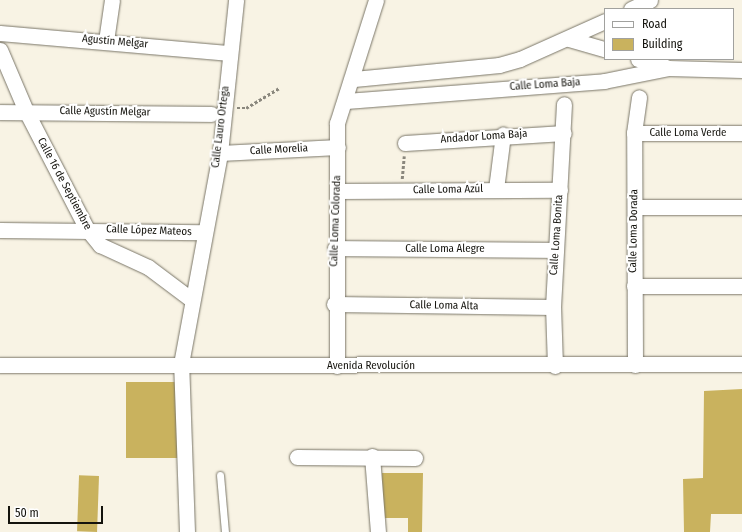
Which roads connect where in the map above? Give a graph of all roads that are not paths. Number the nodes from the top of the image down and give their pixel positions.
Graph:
1 (112, 0) edge
2 (236, 0) edge
3 (376, 0) edge
4 (650, 0) edge
5 (633, 8) edge
6 (604, 21) edge
7 (0, 33) edge
8 (569, 38) junction
9 (106, 41) junction
10 (604, 49) edge
11 (0, 50) edge
12 (230, 53) junction
13 (641, 60) edge
14 (668, 68) junction
15 (742, 70) edge
16 (354, 79) junction
17 (639, 97) dead end
18 (346, 101) junction
19 (564, 104) dead end
20 (26, 111) junction
21 (219, 111) junction
22 (0, 112) edge
23 (564, 133) junction
24 (742, 133) edge
25 (503, 134) junction
26 (634, 134) junction
27 (405, 143) road end
28 (220, 145) junction
29 (338, 147) junction
30 (496, 189) junction
31 (560, 190) junction
32 (337, 192) junction
33 (635, 206) junction
34 (742, 207) edge
35 (87, 229) junction
36 (0, 230) edge
37 (203, 232) junction
38 (335, 248) junction
39 (556, 250) junction
40 (634, 286) junction
41 (742, 286) edge
42 (192, 300) junction
43 (334, 304) junction
44 (553, 307) junction
45 (181, 364) junction
46 (742, 364) edge
47 (0, 365) edge
48 (635, 365) junction
49 (337, 366) junction
50 (555, 366) junction
51 (372, 456) junction
52 (297, 457) dead end
53 (415, 458) dead end
54 (220, 475) dead end
55 (187, 532) edge
56 (225, 532) edge
57 (378, 532) edge

1 - 9 street
2 - 12 street, Calle Lauro Ortega
3 - 16 street, Calle Loma Colorada
4 - 5 street
6 - 8 street
7 - 9 street, Agustín Melgar
8 - 10 street
8 - 16 street
9 - 12 street, Agustín Melgar
11 - 20 street, Calle 16 de Septiembre
12 - 21 street, Calle Lauro Ortega
13 - 14 street
14 - 15 street, Calle Loma Baja
14 - 18 street, Calle Loma Baja
16 - 18 street, Calle Loma Colorada
17 - 26 street, Calle Loma Dorada
18 - 29 street, Calle Loma Colorada
19 - 23 street, Calle Loma Bonita
20 - 21 street, Calle Agustín Melgar
20 - 22 street, Calle Agustín Melgar
20 - 35 street, Calle 16 de Septiembre
21 - 28 street, Calle Lauro Ortega
23 - 25 street, Andador Loma Baja
23 - 31 street, Calle Loma Bonita
24 - 26 street, Calle Loma Verde
25 - 27 street, Andador Loma Baja
25 - 30 street
26 - 33 street, Calle Loma Dorada
28 - 29 street, Calle Morelia
28 - 37 street, Calle Lauro Ortega
29 - 32 street, Calle Loma Colorada
30 - 31 street, Calle Loma Azúl
30 - 32 street, Calle Loma Azúl
31 - 39 street, Calle Loma Bonita
32 - 38 street, Calle Loma Colorada
33 - 34 street
33 - 40 street, Calle Loma Dorada
35 - 36 street, Calle López Mateos
35 - 37 street, Calle López Mateos
35 - 42 street, Calle 16 de Septiembre
37 - 42 street, Calle Lauro Ortega
38 - 39 street, Calle Loma Alegre
38 - 43 street, Calle Loma Colorada
39 - 44 street, Calle Loma Bonita
40 - 41 street
40 - 48 street, Calle Loma Dorada
42 - 45 street
43 - 44 street, Calle Loma Alta
43 - 49 street, Calle Loma Colorada
44 - 50 street, Calle Loma Bonita
45 - 47 street, Avenida Revolución
45 - 49 street, Avenida Revolución
45 - 55 street
46 - 48 street, Avenida Revolución
48 - 50 street, Avenida Revolución
49 - 50 street, Avenida Revolución
51 - 52 street
51 - 53 street
51 - 57 street
54 - 56 lane

